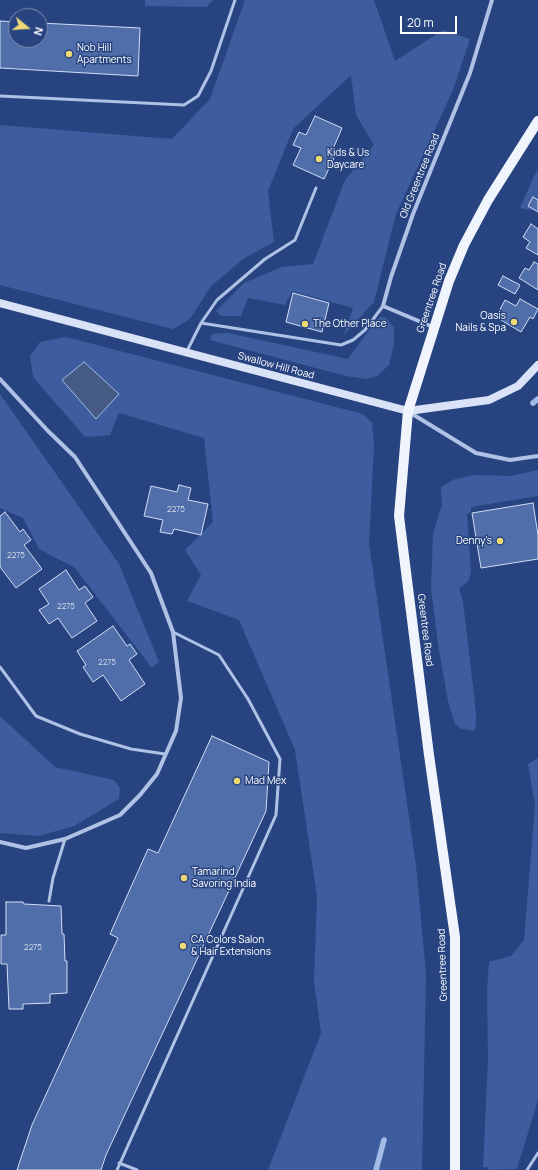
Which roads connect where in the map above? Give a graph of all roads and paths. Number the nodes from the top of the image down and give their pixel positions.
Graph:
1 (235, 0) edge
2 (492, 0) edge
3 (0, 96) edge
4 (538, 121) edge
5 (316, 188) dead end
6 (0, 303) edge
7 (383, 306) junction
8 (201, 323) junction
9 (434, 328) junction
10 (186, 353) junction
11 (538, 365) edge
12 (0, 379) edge
13 (408, 411) junction
14 (538, 456) edge
15 (173, 632) junction
16 (0, 667) edge
17 (165, 754) junction
18 (65, 839) junction
19 (0, 842) edge
20 (49, 901) dead end
21 (538, 1153) edge
22 (119, 1163) junction
23 (117, 1170) edge
24 (137, 1170) edge
25 (455, 1170) edge
26 (527, 1170) edge

1 - 3 lane
2 - 7 street, Old Greentree Road
4 - 9 main road, Greentree Road
5 - 8 lane
6 - 10 street, Swallow Hill Road
7 - 8 lane
7 - 9 street
8 - 10 lane
9 - 13 main road, Greentree Road
10 - 13 street, Swallow Hill Road
11 - 13 street
12 - 15 street
13 - 14 street, Swallow Hill Road
13 - 25 main road, Greentree Road
15 - 17 street
15 - 22 lane
16 - 17 lane
17 - 18 street
18 - 19 street
18 - 20 lane
21 - 26 lane
22 - 23 lane
22 - 24 lane

